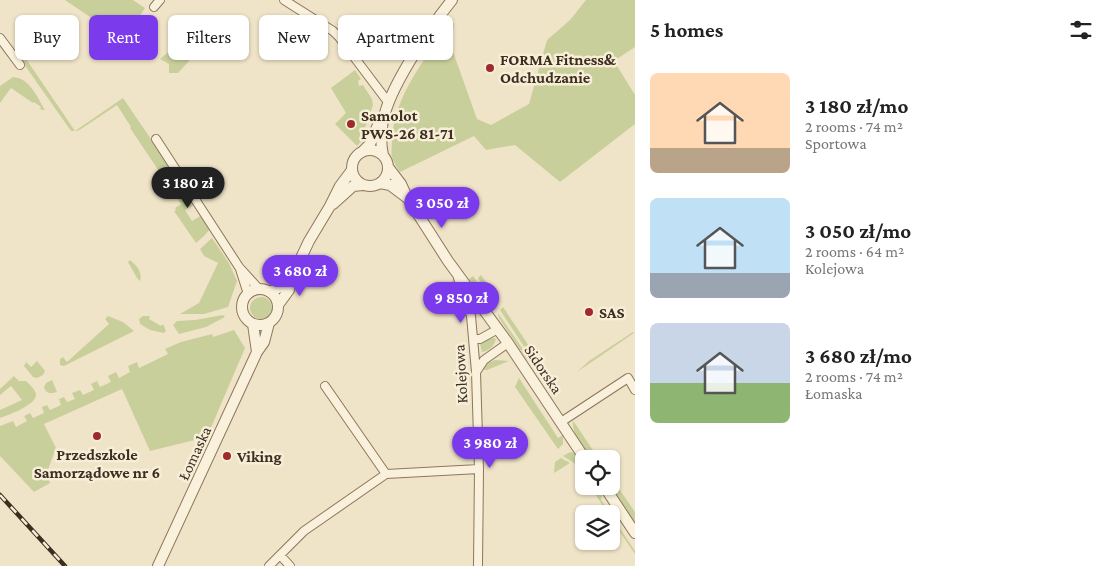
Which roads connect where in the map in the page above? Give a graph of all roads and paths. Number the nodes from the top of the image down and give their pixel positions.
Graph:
1 (160, 0) edge
2 (452, 0) edge
3 (288, 1) edge
4 (154, 7) dead end
5 (0, 38) edge
6 (20, 65) dead end
7 (388, 102) junction
8 (384, 115) junction
9 (156, 139) dead end
10 (362, 152) junction
11 (383, 155) junction
12 (388, 166) junction
13 (352, 170) junction
14 (380, 184) junction
15 (363, 185) junction
16 (407, 197) junction
17 (330, 206) junction
18 (239, 267) junction
19 (458, 274) junction
20 (292, 277) junction
21 (259, 289) junction
22 (270, 292) junction
23 (248, 294) junction
24 (278, 304) junction
25 (269, 323) junction
26 (253, 324) junction
27 (498, 330) junction
28 (473, 339) junction
29 (508, 343) junction
30 (257, 352) junction
31 (476, 372) junction
32 (325, 386) dead end
33 (635, 390) edge
34 (561, 422) junction
35 (580, 450) edge
36 (479, 469) junction
37 (386, 474) junction
38 (610, 495) edge
39 (635, 533) edge
40 (280, 555) junction
41 (158, 566) edge
42 (270, 566) edge
43 (290, 566) edge
44 (478, 566) edge

1 - 4 street
2 - 7 street
3 - 7 street
5 - 6 street
7 - 8 street
8 - 10 street
8 - 11 street
9 - 18 street
10 - 11 street
10 - 13 street
11 - 12 street
12 - 14 street
12 - 16 street, Kolejowa
13 - 15 street
13 - 17 street
14 - 15 street
14 - 16 street, Kolejowa
15 - 17 street
16 - 19 street, Kolejowa
17 - 20 street
18 - 21 street
18 - 23 street
19 - 27 street, Sidorska
19 - 28 street, Kolejowa
20 - 22 street
20 - 24 street
21 - 22 street
21 - 23 street
22 - 24 street
23 - 26 street
24 - 25 street
25 - 26 street
25 - 30 street, Łomaska
26 - 30 street
27 - 28 street
27 - 29 street, Sidorska
28 - 31 street, Kolejowa
29 - 31 street
29 - 34 street, Sidorska
30 - 41 street, Łomaska
31 - 36 street, Kolejowa
32 - 37 street
33 - 34 street
34 - 35 street, Sidorska
36 - 37 street
36 - 44 street, Kolejowa
37 - 40 street
38 - 39 street
40 - 42 street
40 - 43 street

